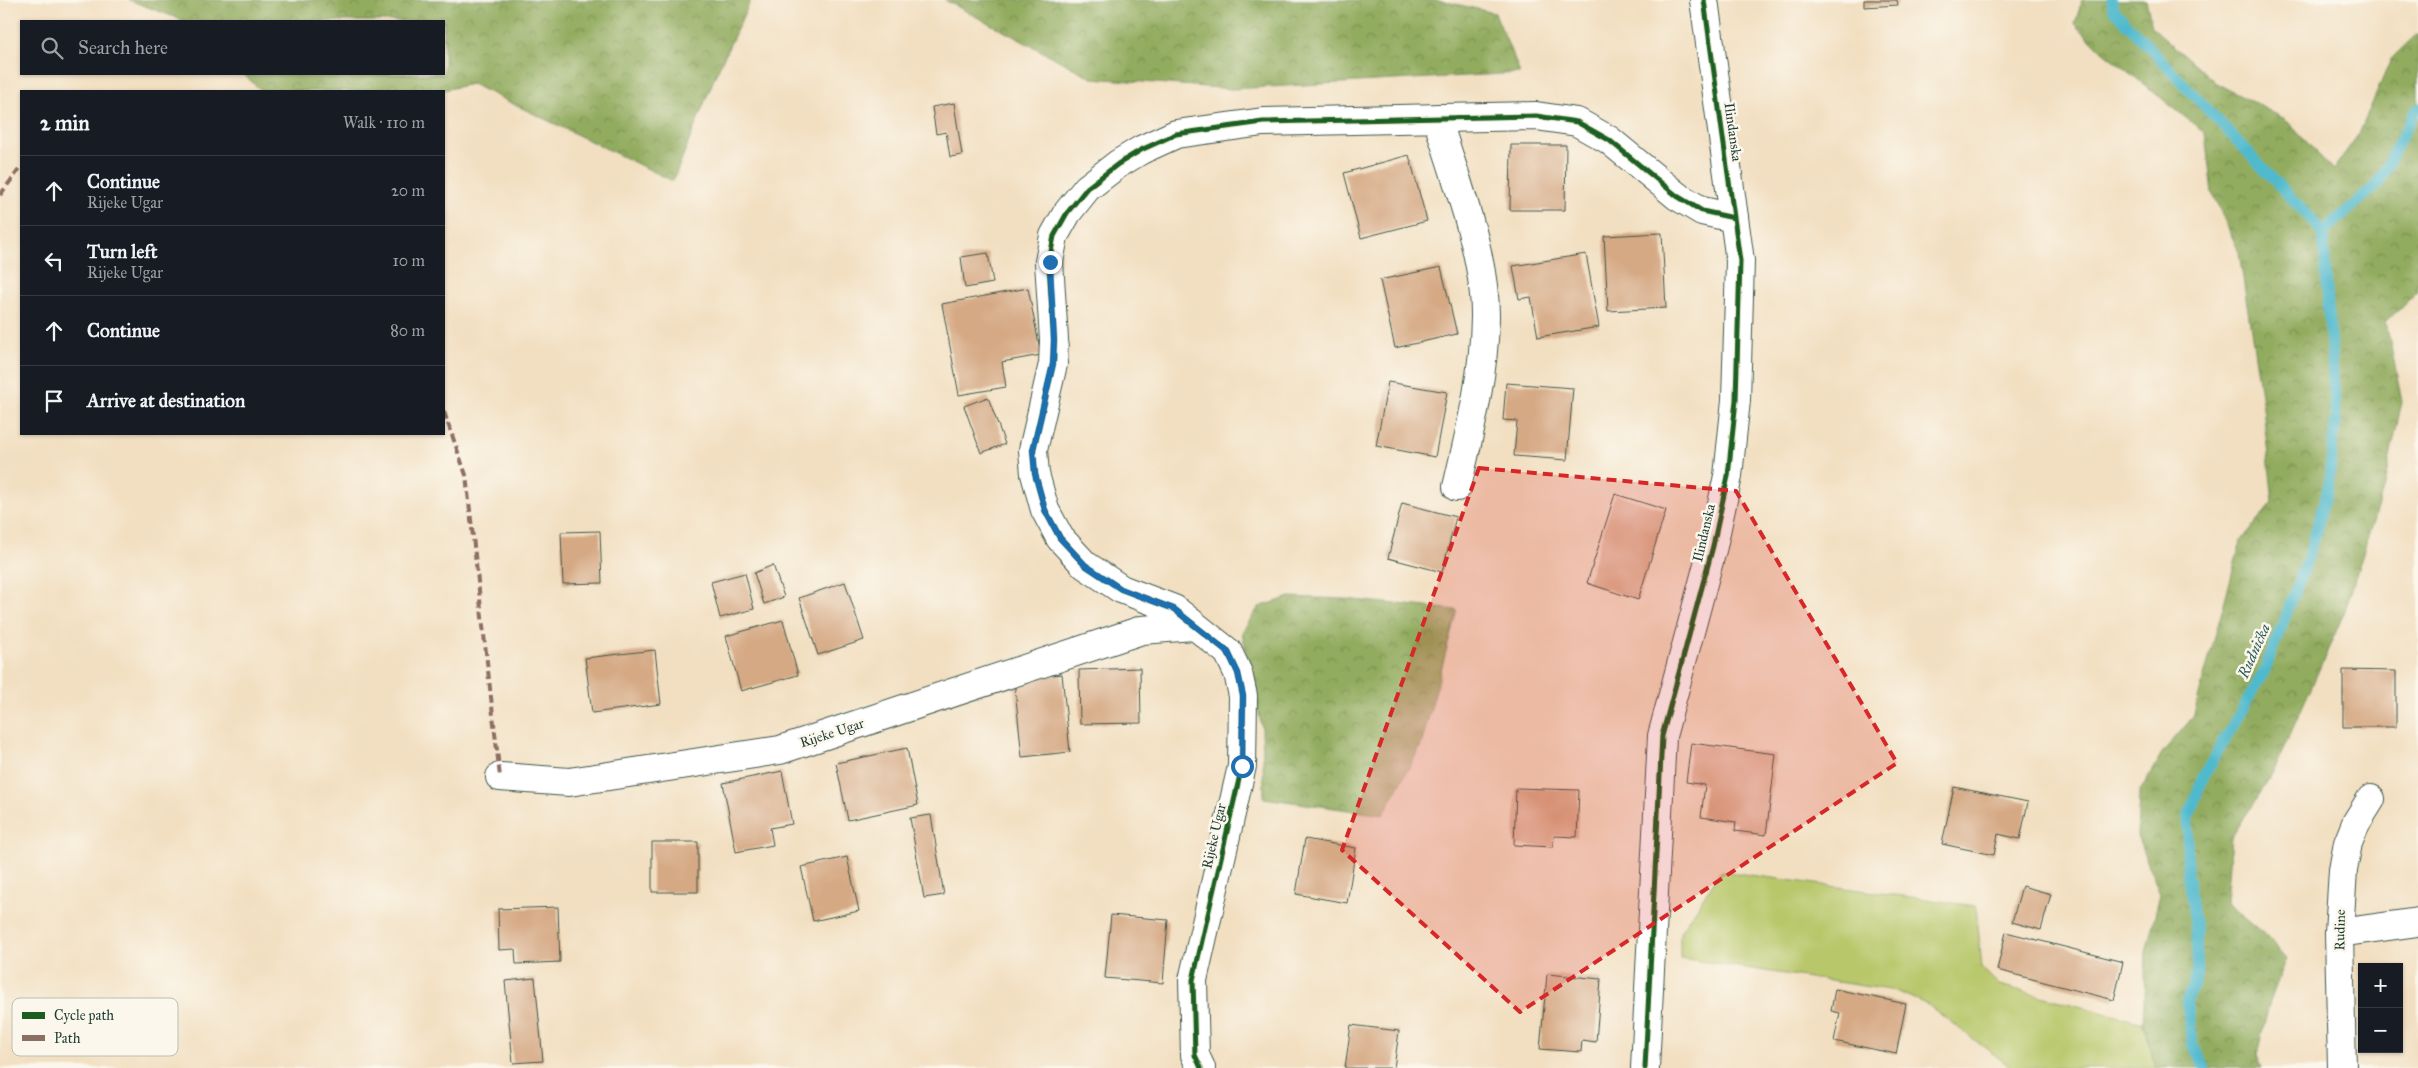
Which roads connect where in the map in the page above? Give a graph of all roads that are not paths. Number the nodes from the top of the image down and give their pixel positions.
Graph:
1 (1704, 0) edge
2 (1437, 118) junction
3 (1734, 218) junction
4 (1457, 488) dead end
5 (1193, 626) junction
6 (500, 777) dead end
7 (2371, 799) dead end
8 (2418, 922) edge
9 (2339, 933) junction
10 (1201, 1068) edge
11 (1645, 1068) edge
12 (2342, 1068) edge

1 - 3 street, Ilindanska
2 - 3 street
2 - 4 street
2 - 5 street
3 - 11 street, Ilindanska
5 - 6 street, Rijeke Ugar
5 - 10 street, Rijeke Ugar
7 - 9 street, Rudine
8 - 9 street
9 - 12 street, Rudine

